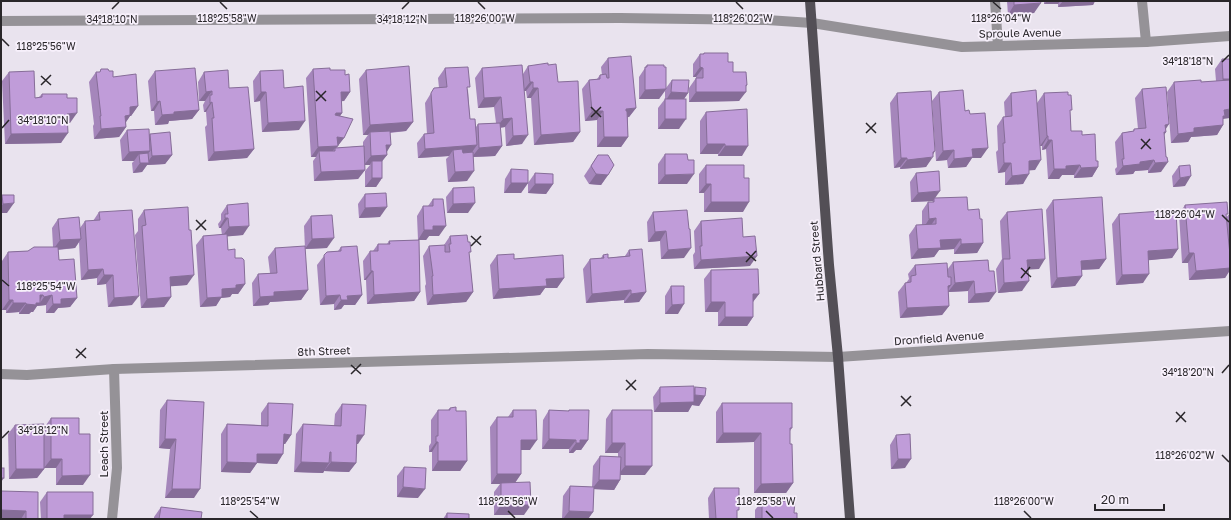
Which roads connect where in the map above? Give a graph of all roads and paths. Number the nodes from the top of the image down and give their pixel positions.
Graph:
1 (810, 1) edge
2 (995, 1) edge
3 (1142, 1) edge
4 (1, 22) edge
5 (812, 23) junction
6 (1230, 36) edge
7 (1146, 42) junction
8 (998, 46) junction
9 (1230, 331) edge
10 (648, 354) joint
11 (838, 356) junction
12 (114, 368) junction
13 (1, 374) edge
14 (112, 519) edge
15 (850, 519) edge

1 - 5 main road, Hubbard Street
2 - 8 street
3 - 7 street
4 - 5 street, Sproule Avenue
5 - 8 street, Sproule Avenue
5 - 11 main road, Hubbard Street
6 - 7 street, Sproule Avenue
7 - 8 street, Sproule Avenue
9 - 11 street, Dronfield Avenue
10 - 11 street, Dronfield Avenue
10 - 12 street, 8th Street
11 - 15 main road, Hubbard Street
12 - 13 street, 8th Street
12 - 14 street, Leach Street

